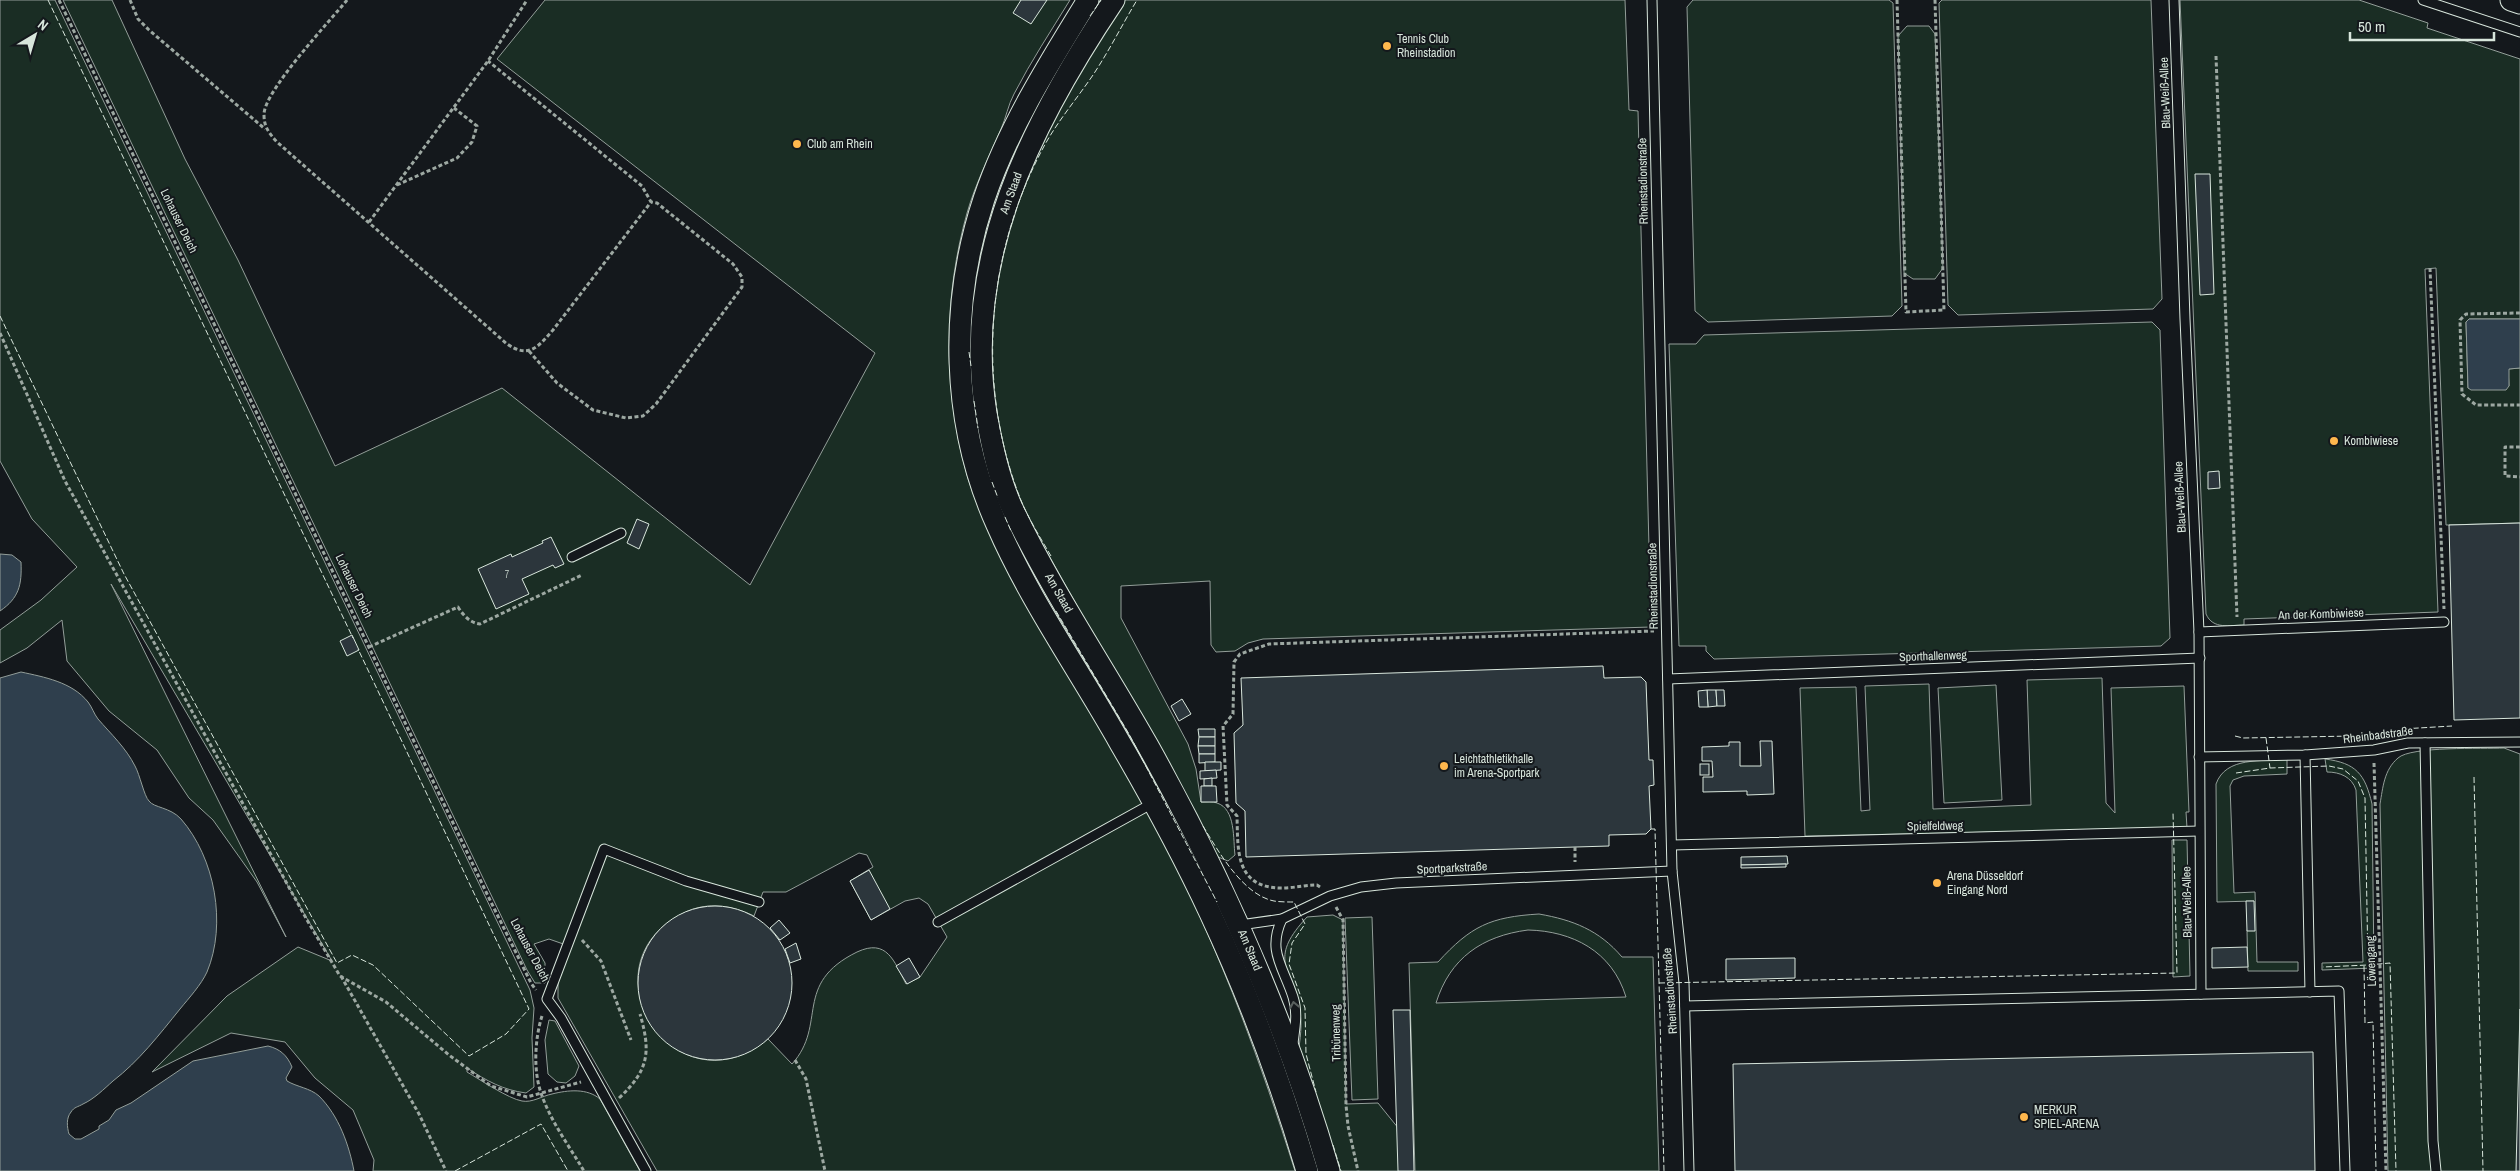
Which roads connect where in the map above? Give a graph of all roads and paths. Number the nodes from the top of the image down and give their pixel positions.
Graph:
1 (59, 0) edge
2 (130, 0) edge
3 (347, 0) edge
4 (527, 0) edge
5 (1088, 0) edge
6 (1114, 0) edge
7 (1652, 0) edge
8 (1897, 0) edge
9 (1934, 0) edge
10 (2174, 0) edge
11 (2423, 0) edge
12 (2512, 0) edge
13 (2520, 3) edge
14 (2520, 32) edge
15 (2216, 56) dead end
16 (488, 62) junction
17 (454, 108) junction
18 (266, 130) junction
19 (396, 185) junction
20 (651, 202) junction
21 (369, 222) junction
22 (2430, 268) dead end
23 (2520, 313) edge
24 (0, 333) edge
25 (529, 351) junction
26 (2520, 405) edge
27 (2520, 447) edge
28 (2520, 478) edge
29 (621, 533) dead end
30 (572, 557) dead end
31 (582, 575) dead end
32 (2444, 622) joint
33 (2237, 630) junction
34 (1667, 631) junction
35 (2199, 632) junction
36 (369, 647) junction
37 (2200, 658) junction
38 (1668, 680) junction
39 (2520, 742) edge
40 (2426, 743) junction
41 (2374, 750) junction
42 (2305, 755) junction
43 (2199, 757) junction
44 (1154, 803) junction
45 (2199, 831) junction
46 (1672, 844) junction
47 (1672, 871) junction
48 (1330, 896) junction
49 (759, 902) dead end
50 (1282, 919) junction
51 (938, 922) dead end
52 (1240, 925) junction
53 (571, 933) junction
54 (340, 976) junction
55 (2310, 992) junction
56 (2201, 994) junction
57 (547, 999) junction
58 (1685, 1006) junction
59 (640, 1014) dead end
60 (631, 1040) dead end
61 (1291, 1054) junction
62 (795, 1060) dead end
63 (592, 1077) junction
64 (540, 1092) junction
65 (610, 1108) junction
66 (446, 1171) edge
67 (584, 1171) edge
68 (646, 1171) edge
69 (824, 1171) edge
70 (1307, 1171) edge
71 (1329, 1171) edge
72 (1358, 1171) edge
73 (1689, 1171) edge
74 (2345, 1171) edge
75 (2386, 1171) edge
76 (2436, 1171) edge

1 - 36 path, Lohauser Deich
2 - 18 path
3 - 18 path
4 - 16 path
5 - 44 street, Am Staad
6 - 52 street, Am Staad
7 - 34 lane, Rheinstadionstraße
8 - 9 path
10 - 35 lane, Blau-Weiß-Allee
11 - 14 lane
12 - 13 street
15 - 33 path
16 - 17 path
16 - 20 path
17 - 19 path
17 - 19 path
18 - 21 path
19 - 21 path
20 - 25 path
20 - 25 path
21 - 25 path
22 - 32 path
23 - 26 path
24 - 54 path
27 - 28 path
29 - 30 lane
31 - 36 path
32 - 33 lane, An der Kombiwiese
33 - 35 lane, An der Kombiwiese
34 - 38 lane, Rheinstadionstraße
34 - 48 path
35 - 37 lane, Blau-Weiß-Allee
36 - 57 path, Lohauser Deich
37 - 38 lane, Sporthallenweg
37 - 43 lane, Blau-Weiß-Allee
38 - 46 lane, Rheinstadionstraße
39 - 40 lane, Rheinbadstraße
40 - 41 lane, Rheinbadstraße
40 - 76 lane
41 - 42 lane, Rheinbadstraße
41 - 75 path, Löwengang
42 - 43 lane, Rheinbadstraße
42 - 55 lane
43 - 45 lane, Blau-Weiß-Allee
44 - 51 lane
44 - 70 street, Am Staad
45 - 46 lane, Spielfeldweg
45 - 56 lane, Blau-Weiß-Allee
46 - 47 lane, Rheinstadionstraße
47 - 48 lane, Sportparkstraße
47 - 58 lane, Rheinstadionstraße
48 - 50 lane, Sportparkstraße
48 - 72 path, Tribünenweg
49 - 53 lane
50 - 52 lane, Sportparkstraße
61 -> 50 lane
52 - 61 street, Am Staad
53 - 57 lane
53 - 60 path
54 - 64 path
54 - 66 path
55 - 56 lane
55 - 74 lane
56 - 58 lane
57 - 63 lane, Lohauser Deich
57 - 64 path
58 - 73 lane, Rheinstadionstraße
59 - 65 path
61 - 71 street, Am Staad
62 - 69 path
63 - 64 path
63 - 65 lane, Lohauser Deich
64 - 67 path
65 - 68 lane, Lohauser Deich

